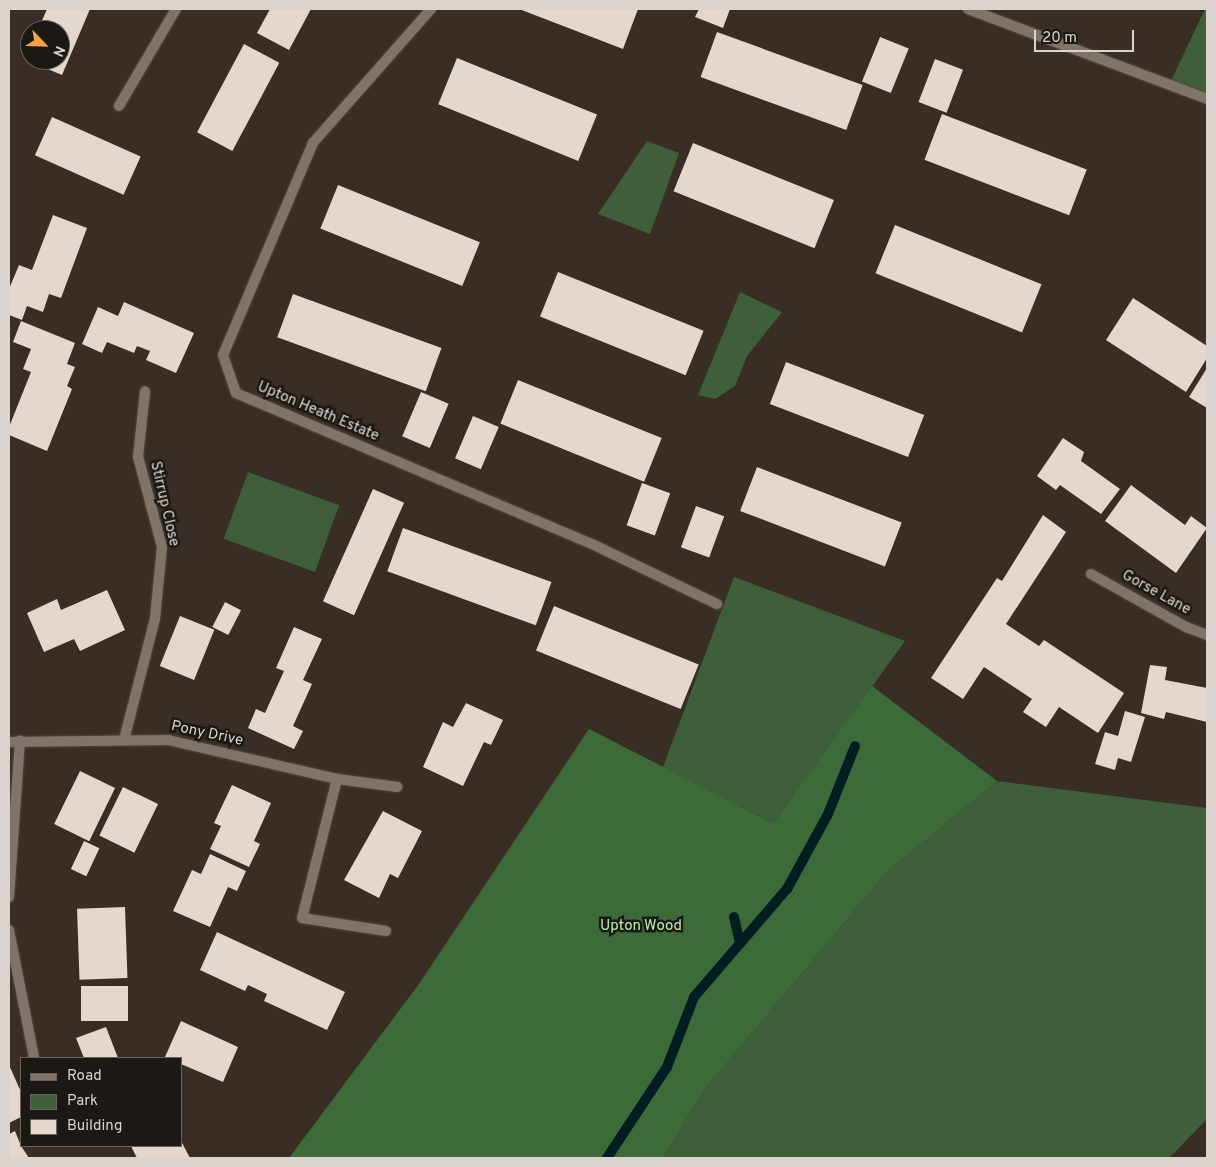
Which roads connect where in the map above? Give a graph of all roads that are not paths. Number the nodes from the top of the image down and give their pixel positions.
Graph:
1 (176, 9) edge
2 (431, 9) edge
3 (968, 9) edge
4 (1207, 100) edge
5 (119, 106) dead end
6 (145, 391) dead end
7 (1091, 574) dead end
8 (717, 604) dead end
9 (1207, 635) edge
10 (20, 740) junction
11 (124, 740) junction
12 (9, 742) edge
13 (337, 778) junction
14 (397, 787) dead end
15 (9, 897) edge
16 (9, 930) edge
17 (386, 931) dead end
18 (34, 1057) edge

1 - 5 street
2 - 8 street, Upton Heath Estate
3 - 4 street
6 - 11 street, Stirrup Close
7 - 9 street, Gorse Lane
10 - 11 street, Pony Drive
10 - 12 street, Pony Drive
10 - 15 street
11 - 13 street, Pony Drive
13 - 14 street, Pony Drive
13 - 17 street
16 - 18 street

